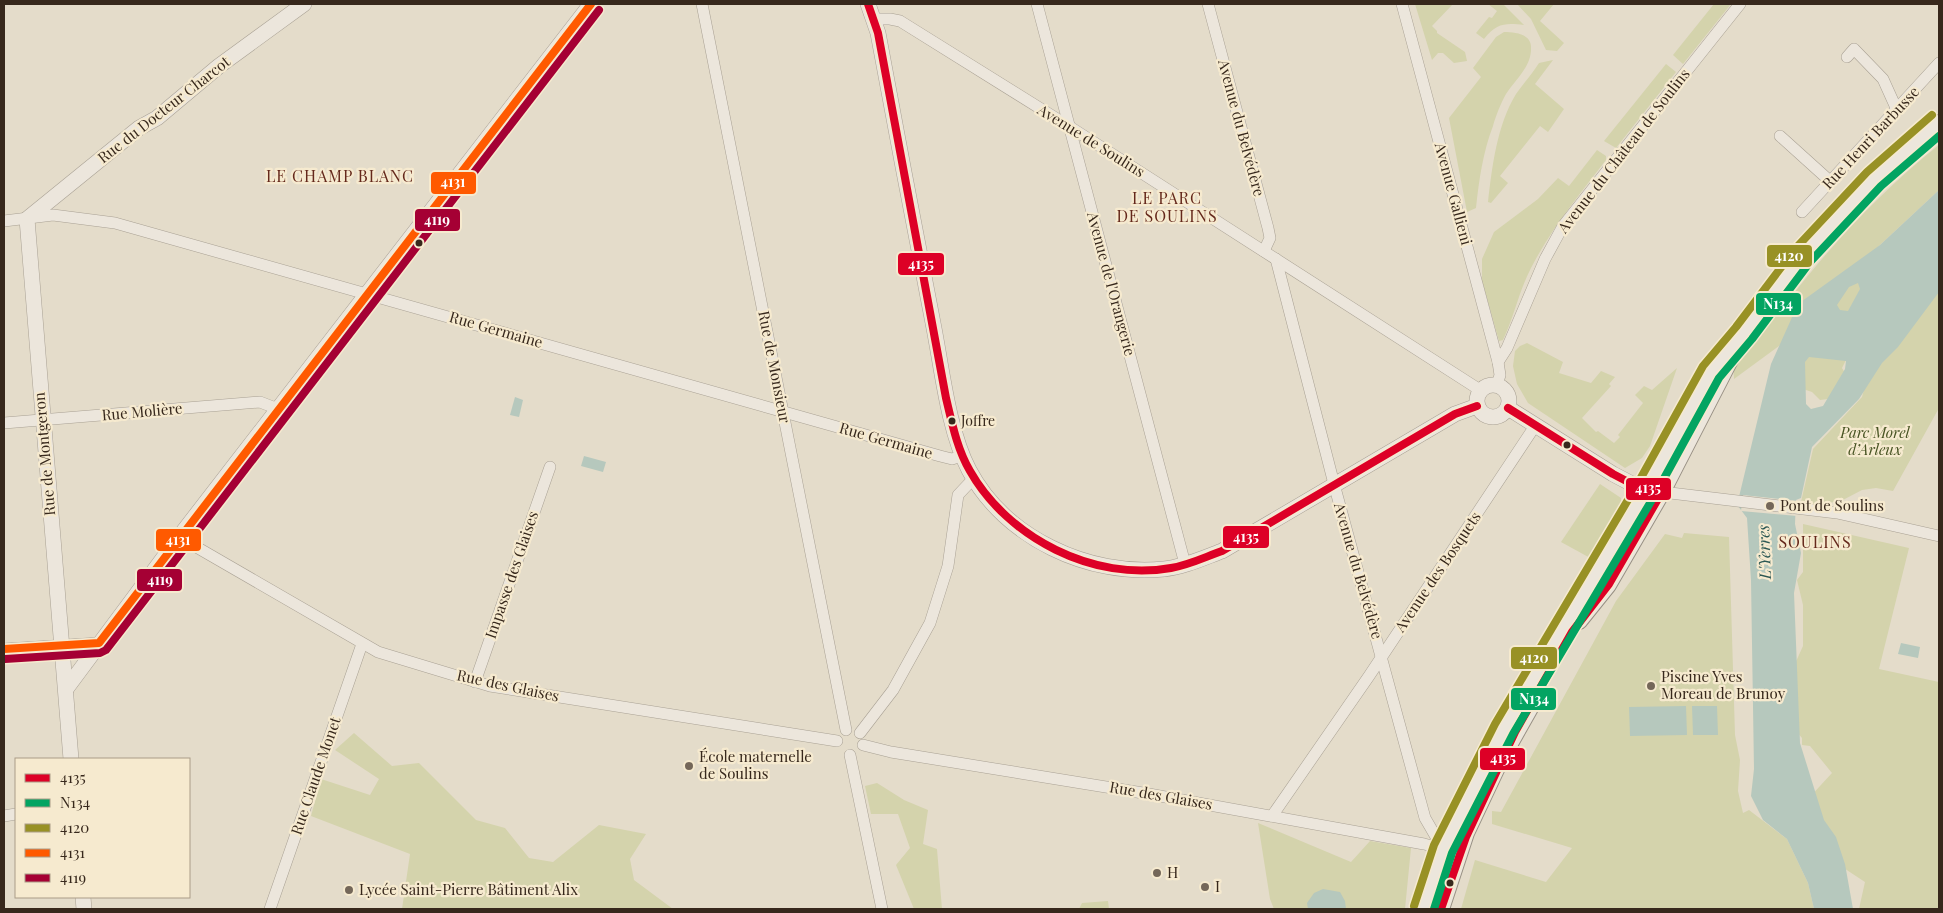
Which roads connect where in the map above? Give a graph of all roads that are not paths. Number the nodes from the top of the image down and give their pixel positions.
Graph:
1 (304, 4) edge
2 (590, 4) edge
3 (702, 4) edge
4 (868, 4) edge
5 (1037, 4) edge
6 (1208, 4) edge
7 (1402, 4) edge
8 (1740, 4) edge
9 (874, 19) junction
10 (1847, 57) dead end
11 (1939, 64) edge
12 (1897, 110) junction
13 (1939, 123) edge
14 (1070, 127) junction
15 (1780, 136) dead end
16 (1831, 182) junction
17 (1802, 212) dead end
18 (27, 220) junction
19 (4, 221) edge
20 (1264, 251) junction
21 (1276, 259) junction
22 (367, 294) junction
23 (1498, 362) junction
24 (1497, 385) junction
25 (1480, 390) junction
26 (1477, 406) junction
27 (1508, 408) junction
28 (278, 410) junction
29 (783, 412) junction
30 (43, 420) junction
31 (4, 423) edge
32 (1535, 426) junction
33 (962, 456) junction
34 (550, 468) dead end
35 (974, 478) junction
36 (1334, 484) junction
37 (1655, 490) junction
38 (1939, 536) edge
39 (179, 537) junction
40 (1185, 564) junction
41 (99, 643) junction
42 (362, 644) junction
43 (61, 646) junction
44 (4, 649) edge
45 (1382, 656) junction
46 (475, 682) junction
47 (66, 689) junction
48 (846, 730) junction
49 (860, 733) junction
50 (838, 741) junction
51 (863, 746) junction
52 (850, 755) junction
53 (71, 758) edge
54 (1272, 816) junction
55 (1451, 851) junction
56 (270, 909) edge
57 (882, 909) edge
58 (1424, 909) edge
59 (1441, 909) edge

1 - 18 street, Rue du Docteur Charcot
2 - 22 street
3 - 29 street, Rue de Monsieur
4 - 9 street
5 - 14 street, Avenue de l'Orangerie
6 - 20 street, Avenue du Belvédère
7 - 23 street, Avenue Gallieni
8 - 23 street, Avenue du Château de Soulins
9 - 14 street, Avenue de Soulins
9 - 33 street
10 - 12 street
11 - 12 street, Rue Henri Barbusse
12 - 16 street, Rue Henri Barbusse
13 - 37 main road
14 - 20 street, Avenue de Soulins
14 - 40 street, Avenue de l'Orangerie
15 - 16 street
16 - 17 street, Rue Henri Barbusse
18 - 19 street, Rue Germaine
18 - 22 street, Rue Germaine
18 - 30 street, Rue de Montgeron
20 - 21 street, Avenue de Soulins
21 - 25 street, Avenue de Soulins
21 - 36 street, Avenue du Belvédère
22 - 28 street
22 - 29 street, Rue Germaine
23 - 24 street, Avenue Gallieni
24 - 25 street
24 - 27 street
25 - 26 street
26 - 27 street
26 - 36 street
27 - 32 street
28 - 30 street, Rue Molière
28 - 39 street
29 - 33 street, Rue Germaine
29 - 48 street, Rue de Monsieur
30 - 31 street, Rue Molière
30 - 43 street, Rue de Montgeron
32 - 37 street
32 - 45 street, Avenue des Bosquets
33 - 35 street
34 - 46 street, Impasse des Glaises
35 - 40 street
35 - 49 street
36 - 40 street
36 - 45 street, Avenue du Belvédère
37 - 38 street
37 - 55 main road
39 - 41 street
39 - 42 street, Rue des Glaises
41 - 43 street
41 - 47 street
42 - 46 street, Rue des Glaises
42 - 56 street, Rue Claude Monet
43 - 44 street
43 - 47 street, Rue de Montgeron
45 - 54 street, Avenue des Bosquets
45 - 55 street, Avenue du Belvédère
46 - 50 street, Rue des Glaises
47 - 53 street, Rue de Montgeron
48 - 49 street
48 - 50 street
49 - 51 street
50 - 52 street
51 - 52 street
51 - 54 street, Rue des Glaises
52 - 57 street
54 - 55 street, Rue des Glaises
55 - 58 main road
55 - 59 main road

